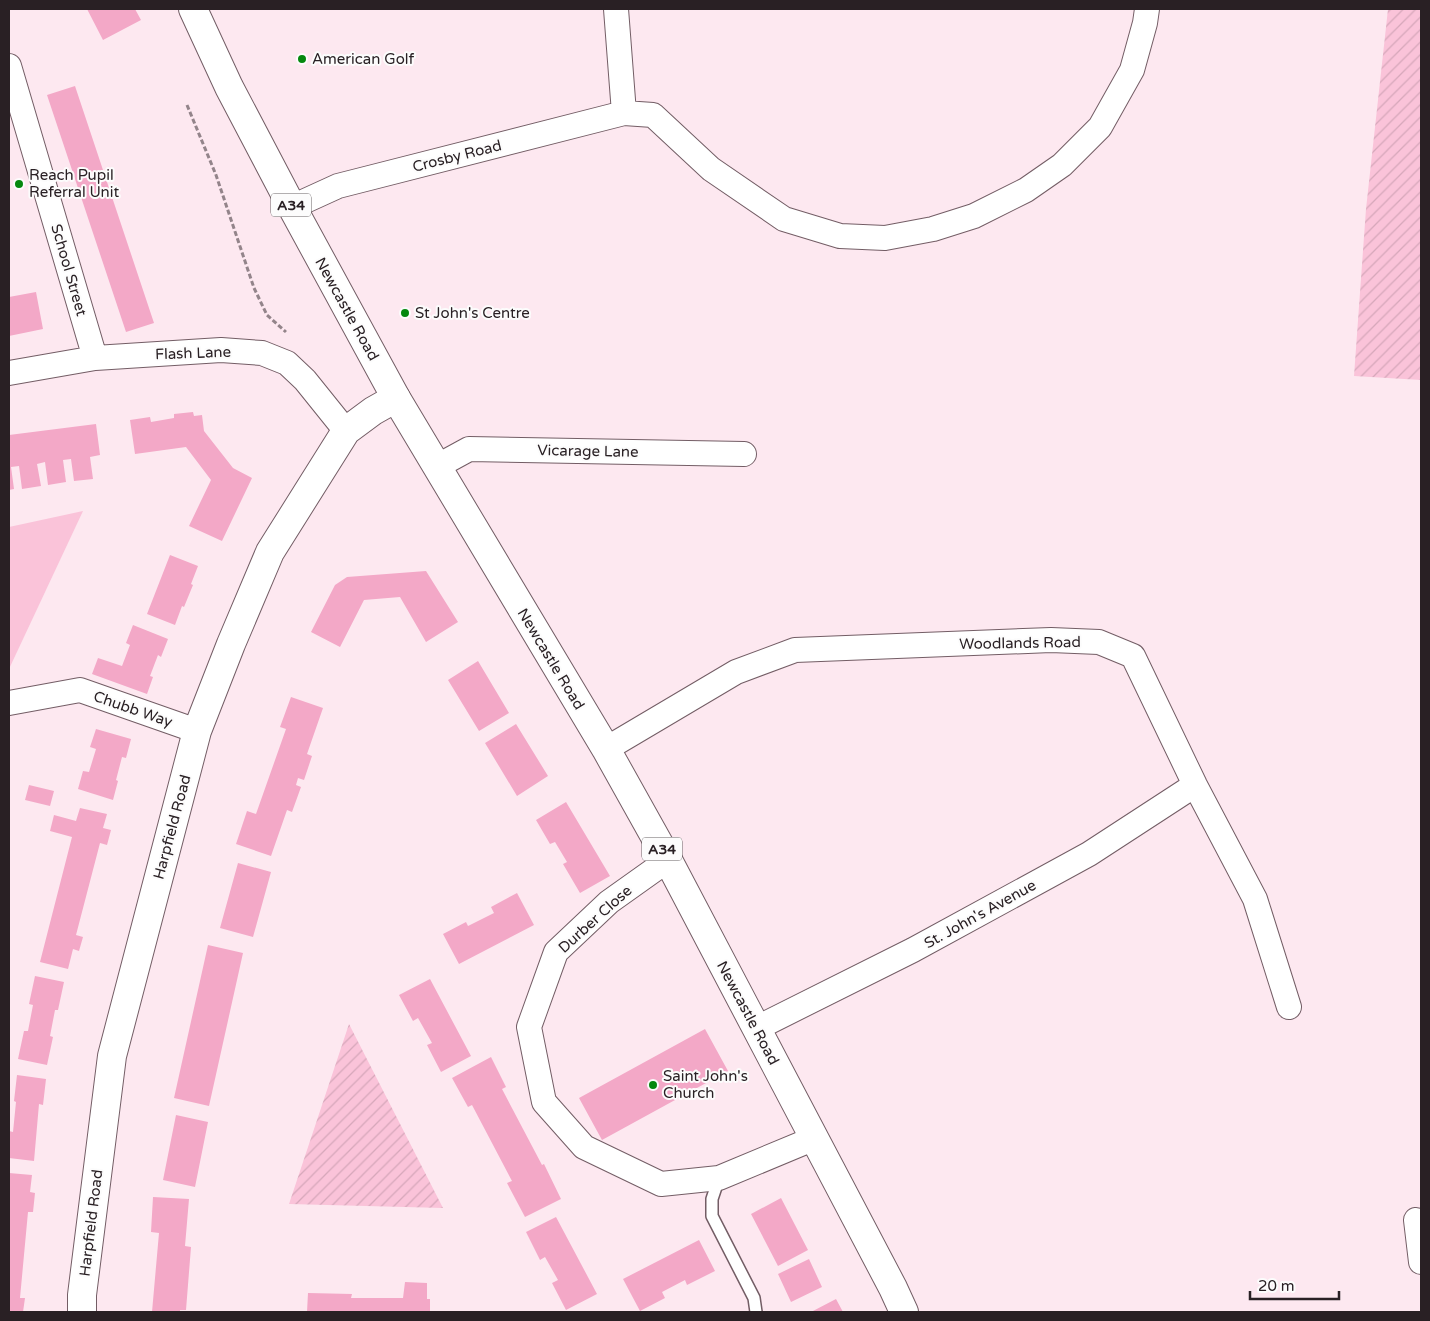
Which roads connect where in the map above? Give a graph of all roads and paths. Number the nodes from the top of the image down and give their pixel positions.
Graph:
1 (193, 9) edge
2 (616, 9) edge
3 (1147, 9) edge
4 (9, 66) edge
5 (188, 105) dead end
6 (624, 113) junction
7 (292, 207) junction
8 (290, 335) dead end
9 (95, 358) junction
10 (9, 373) edge
11 (396, 398) junction
12 (346, 431) junction
13 (744, 454) dead end
14 (436, 467) junction
15 (9, 703) edge
16 (197, 732) junction
17 (606, 750) junction
18 (1195, 786) junction
19 (668, 860) junction
20 (1289, 1007) dead end
21 (756, 1028) junction
22 (814, 1138) junction
23 (719, 1178) junction
24 (1416, 1220) dead end
25 (1421, 1262) edge
26 (82, 1312) edge
27 (756, 1312) edge
28 (904, 1312) edge

1 - 7 main road, Newcastle Road / A34
2 - 6 street
3 - 6 street, Crosby Road
4 - 9 street, School Street
5 - 8 path
6 - 7 street, Crosby Road
7 - 11 main road, Newcastle Road / A34
9 - 10 street, Flash Lane
9 - 12 street, Flash Lane
11 - 12 main road, Harpfield Road
11 - 14 main road, Newcastle Road / A34
12 - 16 main road, Harpfield Road
13 - 14 street, Vicarage Lane
14 - 17 main road, Newcastle Road / A34
15 - 16 street, Chubb Way
16 - 26 main road, Harpfield Road
17 - 18 street, Woodlands Road
17 - 19 main road, Newcastle Road / A34
18 - 20 street, Woodlands Road
18 - 21 street, St. John's Avenue
19 - 21 main road, Newcastle Road / A34
19 - 23 street, Durber Close
21 - 22 main road, Newcastle Road / A34
22 - 23 street, Durber Close
22 - 28 main road, Newcastle Road / A34
23 - 27 lane
24 - 25 street

